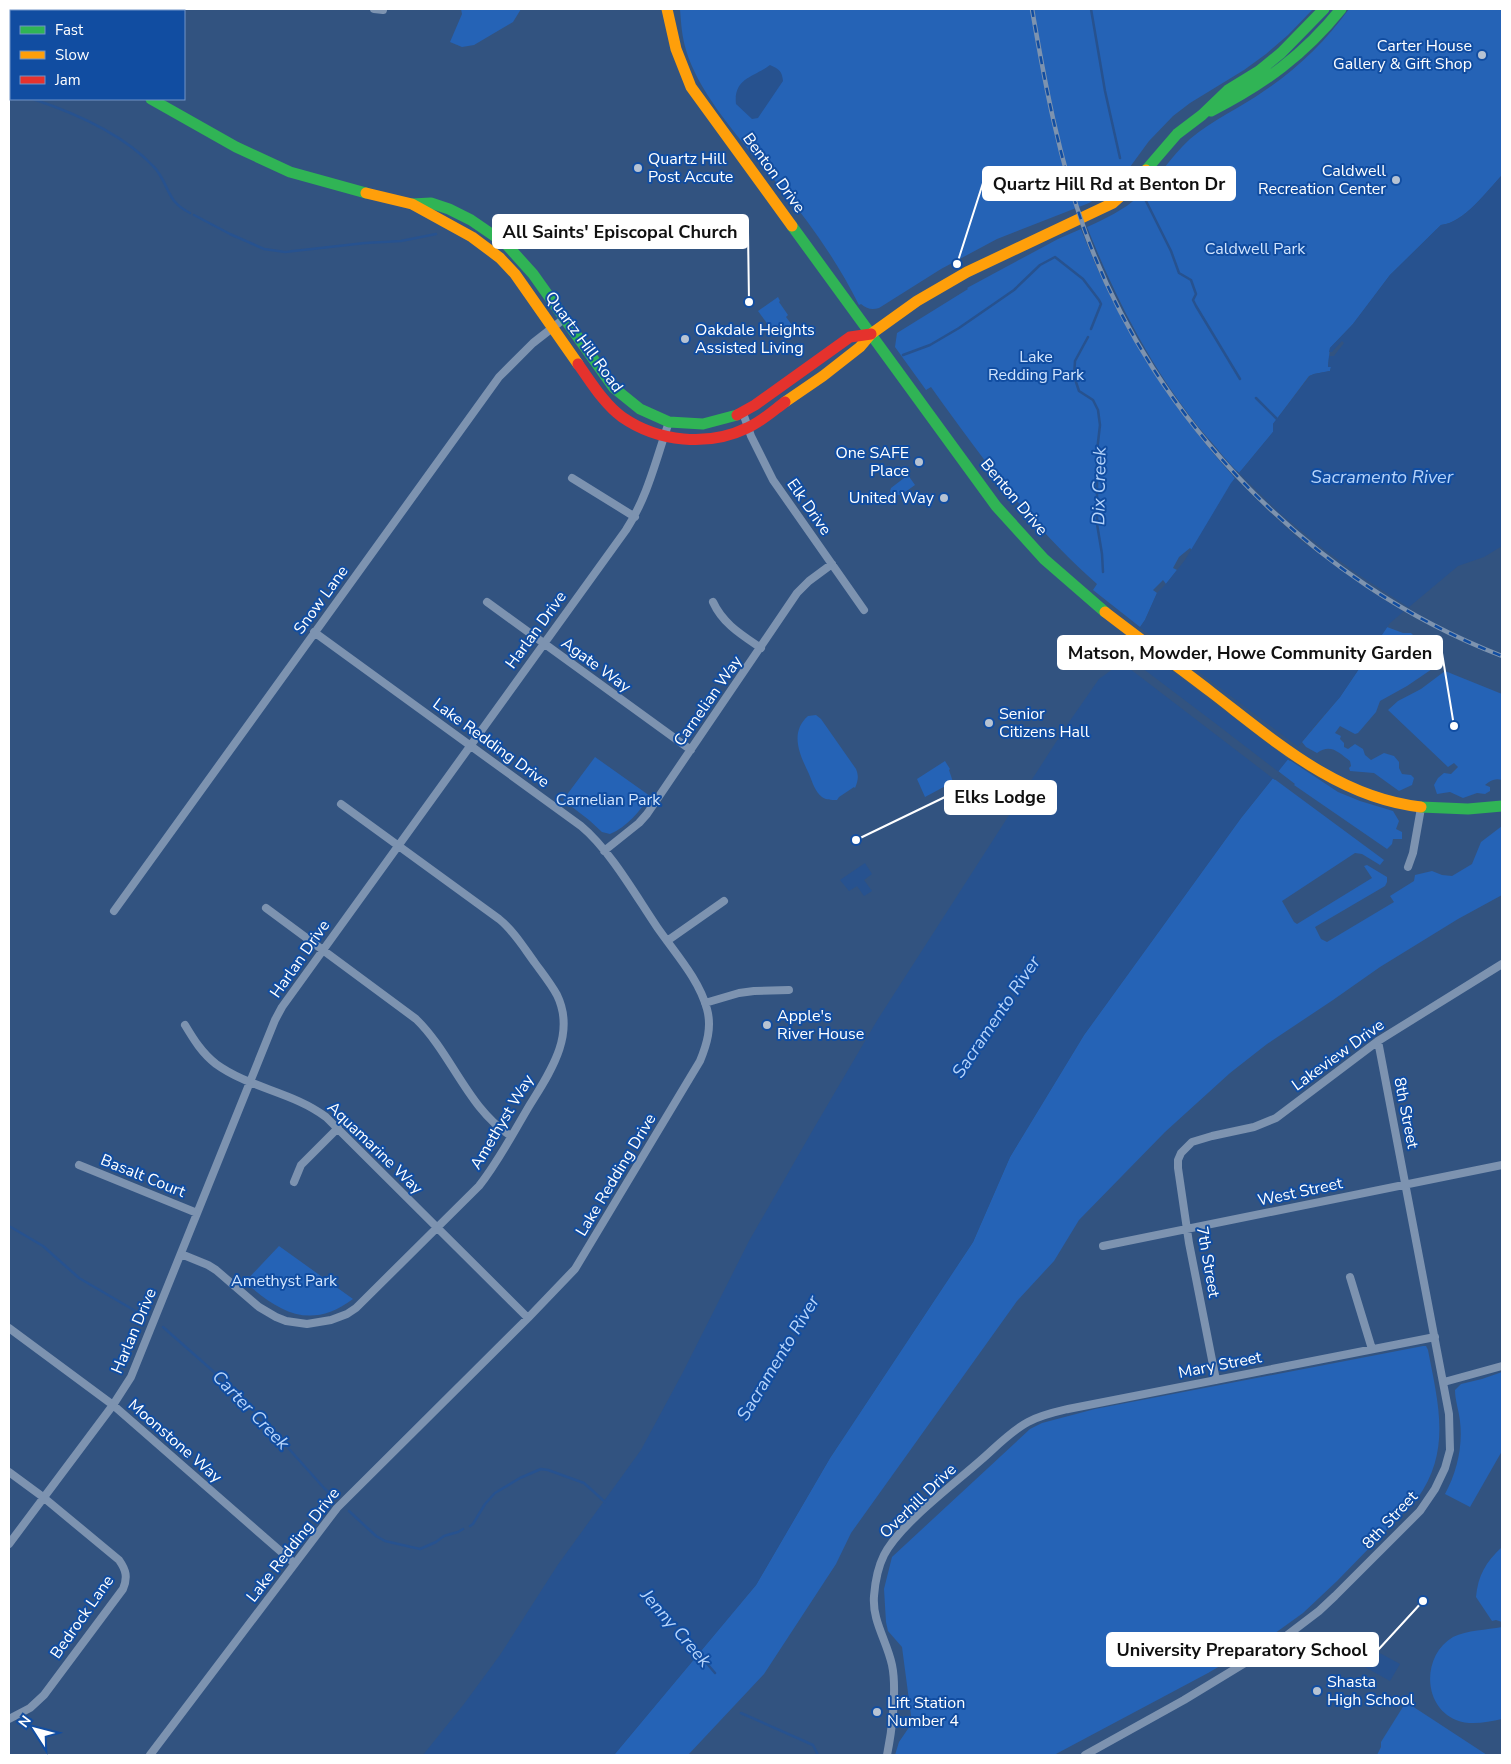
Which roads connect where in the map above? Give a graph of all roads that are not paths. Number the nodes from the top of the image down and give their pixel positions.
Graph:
1 (374, 9) edge
2 (667, 9) edge
3 (1324, 9) edge
4 (1341, 9) edge
5 (383, 10) dead end
6 (153, 100) edge
7 (1202, 115) junction
8 (412, 204) junction
9 (565, 318) junction
10 (552, 328) junction
11 (871, 334) junction
12 (743, 413) junction
13 (669, 422) junction
14 (748, 428) junction
15 (664, 436) junction
16 (572, 478) dead end
17 (635, 517) junction
18 (832, 564) junction
19 (487, 602) dead end
20 (713, 602) dead end
21 (864, 610) dead end
22 (314, 632) junction
23 (543, 644) junction
24 (761, 648) junction
25 (470, 745) junction
26 (690, 750) junction
27 (341, 804) dead end
28 (1502, 806) edge
29 (1421, 808) junction
30 (398, 845) junction
31 (604, 851) junction
32 (1408, 867) dead end
33 (724, 901) dead end
34 (266, 908) dead end
35 (114, 911) dead end
36 (667, 941) junction
37 (323, 950) junction
38 (1502, 964) edge
39 (789, 990) dead end
40 (705, 1003) junction
41 (185, 1025) dead end
42 (1378, 1041) junction
43 (250, 1081) junction
44 (338, 1128) junction
45 (511, 1136) junction
46 (1183, 1149) joint
47 (79, 1165) dead end
48 (1502, 1165) edge
49 (294, 1182) dead end
50 (1405, 1185) junction
51 (198, 1213) junction
52 (437, 1228) junction
53 (1188, 1229) junction
54 (1103, 1246) dead end
55 (181, 1254) junction
56 (1350, 1277) dead end
57 (528, 1318) junction
58 (9, 1328) edge
59 (1435, 1337) junction
60 (1372, 1349) junction
61 (1502, 1366) edge
62 (1216, 1380) junction
63 (1444, 1382) junction
64 (113, 1405) junction
65 (1014, 1432) joint
66 (9, 1472) edge
67 (43, 1497) junction
68 (9, 1544) edge
69 (294, 1563) junction
70 (9, 1719) edge
71 (150, 1755) edge
72 (887, 1755) edge
73 (1085, 1755) edge

1 - 5 street
2 - 11 main road, Benton Drive
3 - 7 main road, Quartz Hill Road
4 - 7 main road, Quartz Hill Road
6 - 8 main road, Quartz Hill Road
7 - 11 main road, Quartz Hill Road
8 - 9 main road, Quartz Hill Road
8 - 10 main road, Quartz Hill Road
9 - 10 street, Snow Lane
9 - 13 main road, Quartz Hill Road
10 - 15 main road, Quartz Hill Road
10 - 22 street, Snow Lane
11 - 12 main road, Quartz Hill Road
11 - 14 main road, Quartz Hill Road
11 - 29 main road, Benton Drive
12 - 13 main road, Quartz Hill Road
12 - 14 street, Elk Drive
13 - 15 street, Harlan Drive
14 - 15 main road, Quartz Hill Road
14 - 18 street, Elk Drive
15 - 17 street, Harlan Drive
16 - 17 street
17 - 23 street, Harlan Drive
18 - 21 street, Elk Drive
18 - 24 street, Carnelian Way
19 - 23 street, Agate Way
20 - 24 street
22 - 25 street, Lake Redding Drive
22 - 35 street, Snow Lane
23 - 25 street, Harlan Drive
23 - 26 street, Agate Way
24 - 26 street, Carnelian Way
25 - 30 street, Harlan Drive
25 - 31 street, Lake Redding Drive
26 - 31 street, Carnelian Way
27 - 30 street, Amethyst Way
28 - 29 main road, Benton Drive
29 - 32 street
30 - 37 street, Harlan Drive
30 - 45 street, Amethyst Way
31 - 36 street, Lake Redding Drive
33 - 36 street
34 - 37 street
36 - 40 street, Lake Redding Drive
37 - 43 street, Harlan Drive
37 - 45 street
38 - 42 street, Lakeview Drive
39 - 40 street
40 - 57 street, Lake Redding Drive
41 - 43 street, Aquamarine Way
42 - 46 street, Lakeview Drive
42 - 50 street, 8th Street
43 - 44 street, Aquamarine Way
43 - 51 street, Harlan Drive
44 - 49 street
44 - 52 street, Aquamarine Way
45 - 52 street, Amethyst Way
46 - 53 street, 7th Street
47 - 51 street, Basalt Court
48 - 50 street, West Street
50 - 53 street, West Street
50 - 59 street, 8th Street
51 - 55 street, Harlan Drive
52 - 55 street, Amethyst Way
52 - 57 street, Aquamarine Way
53 - 54 street, West Street
53 - 62 street, 7th Street
55 - 64 street, Harlan Drive
56 - 60 street
57 - 69 street, Lake Redding Drive
58 - 64 street, Moonstone Way
59 - 60 street, Mary Street
59 - 63 street, 8th Street
60 - 62 street, Mary Street
61 - 63 street
62 - 65 street, Mary Street
63 - 73 street, 8th Street
64 - 67 street, Harlan Drive
64 - 69 street, Moonstone Way
65 - 72 street, Overhill Drive
66 - 67 street, Bedrock Lane
67 - 68 street, Harlan Drive
67 - 70 street, Bedrock Lane
69 - 71 street, Lake Redding Drive

